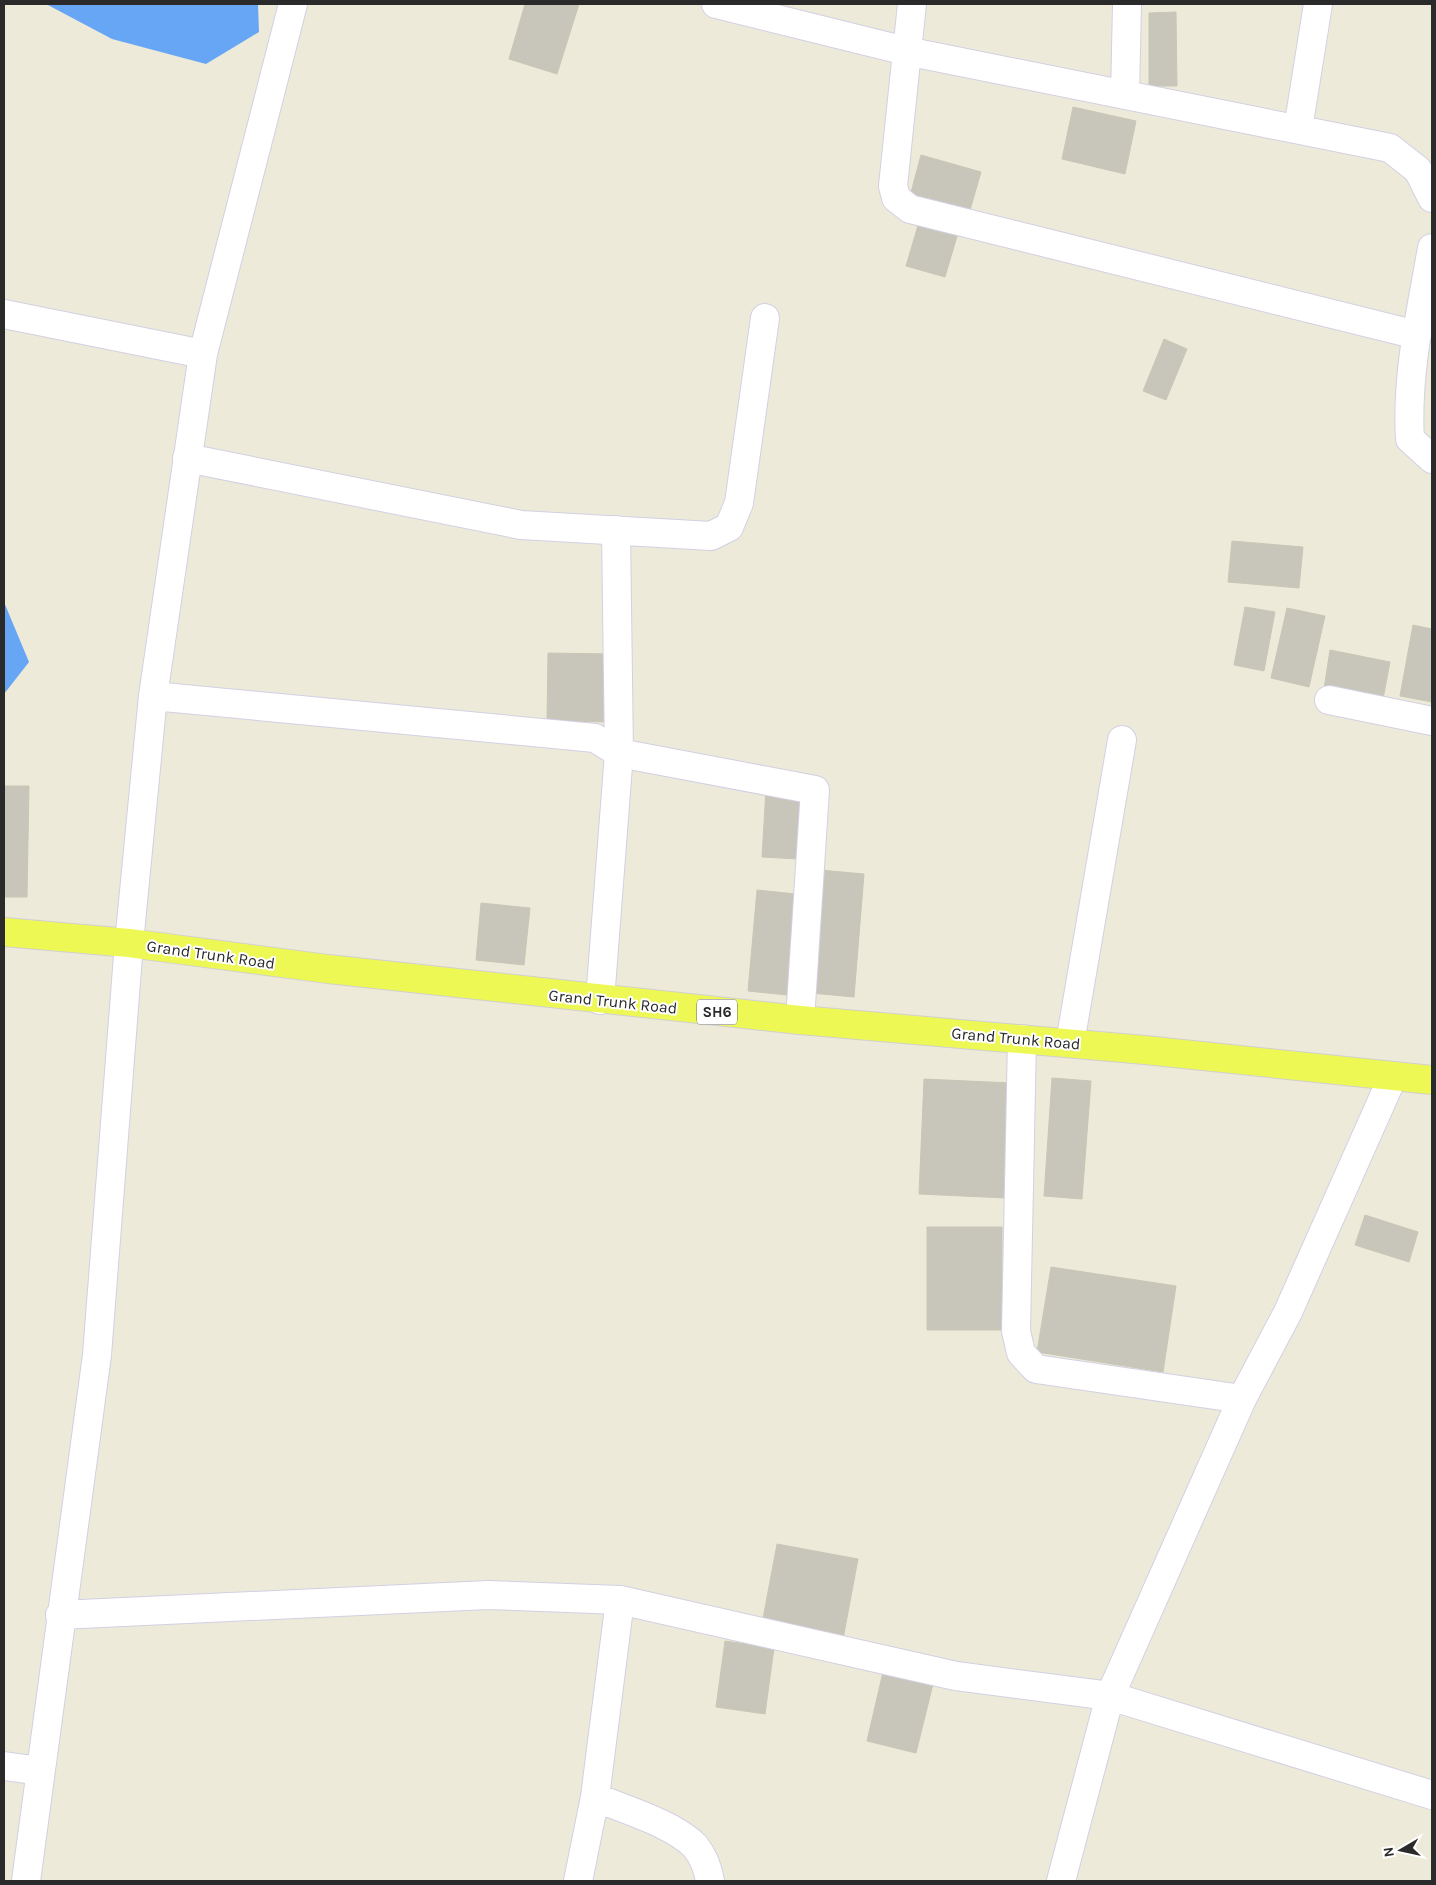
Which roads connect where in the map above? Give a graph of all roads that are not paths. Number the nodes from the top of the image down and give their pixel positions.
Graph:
1 (293, 4) edge
2 (716, 4) edge
3 (912, 4) edge
4 (1127, 4) edge
5 (1318, 4) edge
6 (906, 51) junction
7 (1125, 95) junction
8 (1298, 129) junction
9 (1432, 198) edge
10 (1432, 248) edge
11 (4, 314) edge
12 (765, 318) dead end
13 (1416, 335) junction
14 (203, 354) junction
15 (187, 458) junction
16 (1432, 459) edge
17 (616, 530) junction
18 (153, 696) junction
19 (1329, 700) dead end
20 (1432, 722) edge
21 (1122, 740) dead end
22 (618, 753) junction
23 (4, 932) edge
24 (129, 943) junction
25 (600, 1000) junction
26 (800, 1020) junction
27 (1022, 1039) junction
28 (1070, 1043) junction
29 (1393, 1076) junction
30 (1432, 1080) edge
31 (1242, 1399) junction
32 (620, 1600) junction
33 (60, 1615) junction
34 (1110, 1696) junction
35 (4, 1766) edge
36 (40, 1771) junction
37 (1432, 1794) edge
38 (595, 1797) junction
39 (26, 1881) edge
40 (578, 1881) edge
41 (710, 1881) edge
42 (1061, 1881) edge

1 - 14 street
2 - 6 street
3 - 6 street
4 - 7 street
5 - 8 street
6 - 7 street
6 - 13 street
7 - 8 street
8 - 9 street
10 - 13 street
11 - 14 street
12 - 17 street
13 - 16 street
14 - 15 street
15 - 17 street
15 - 18 street
17 - 22 street
18 - 22 street
18 - 24 street
19 - 20 street
21 - 28 street
22 - 25 street
22 - 26 street
23 - 24 main road, Grand Trunk Road / SH6
24 - 25 main road, Grand Trunk Road / SH6
24 - 33 street
25 - 26 main road, Grand Trunk Road / SH6
26 - 27 main road, Grand Trunk Road / SH6
27 - 28 main road, Grand Trunk Road / SH6
27 - 31 street
28 - 29 main road, Grand Trunk Road / SH6
29 - 30 main road, Grand Trunk Road / SH6
29 - 31 street
31 - 34 street
32 - 33 street
32 - 34 street
32 - 38 street
33 - 36 street
34 - 37 street
34 - 42 street
35 - 36 street
36 - 39 street
38 - 40 street
38 - 41 street

